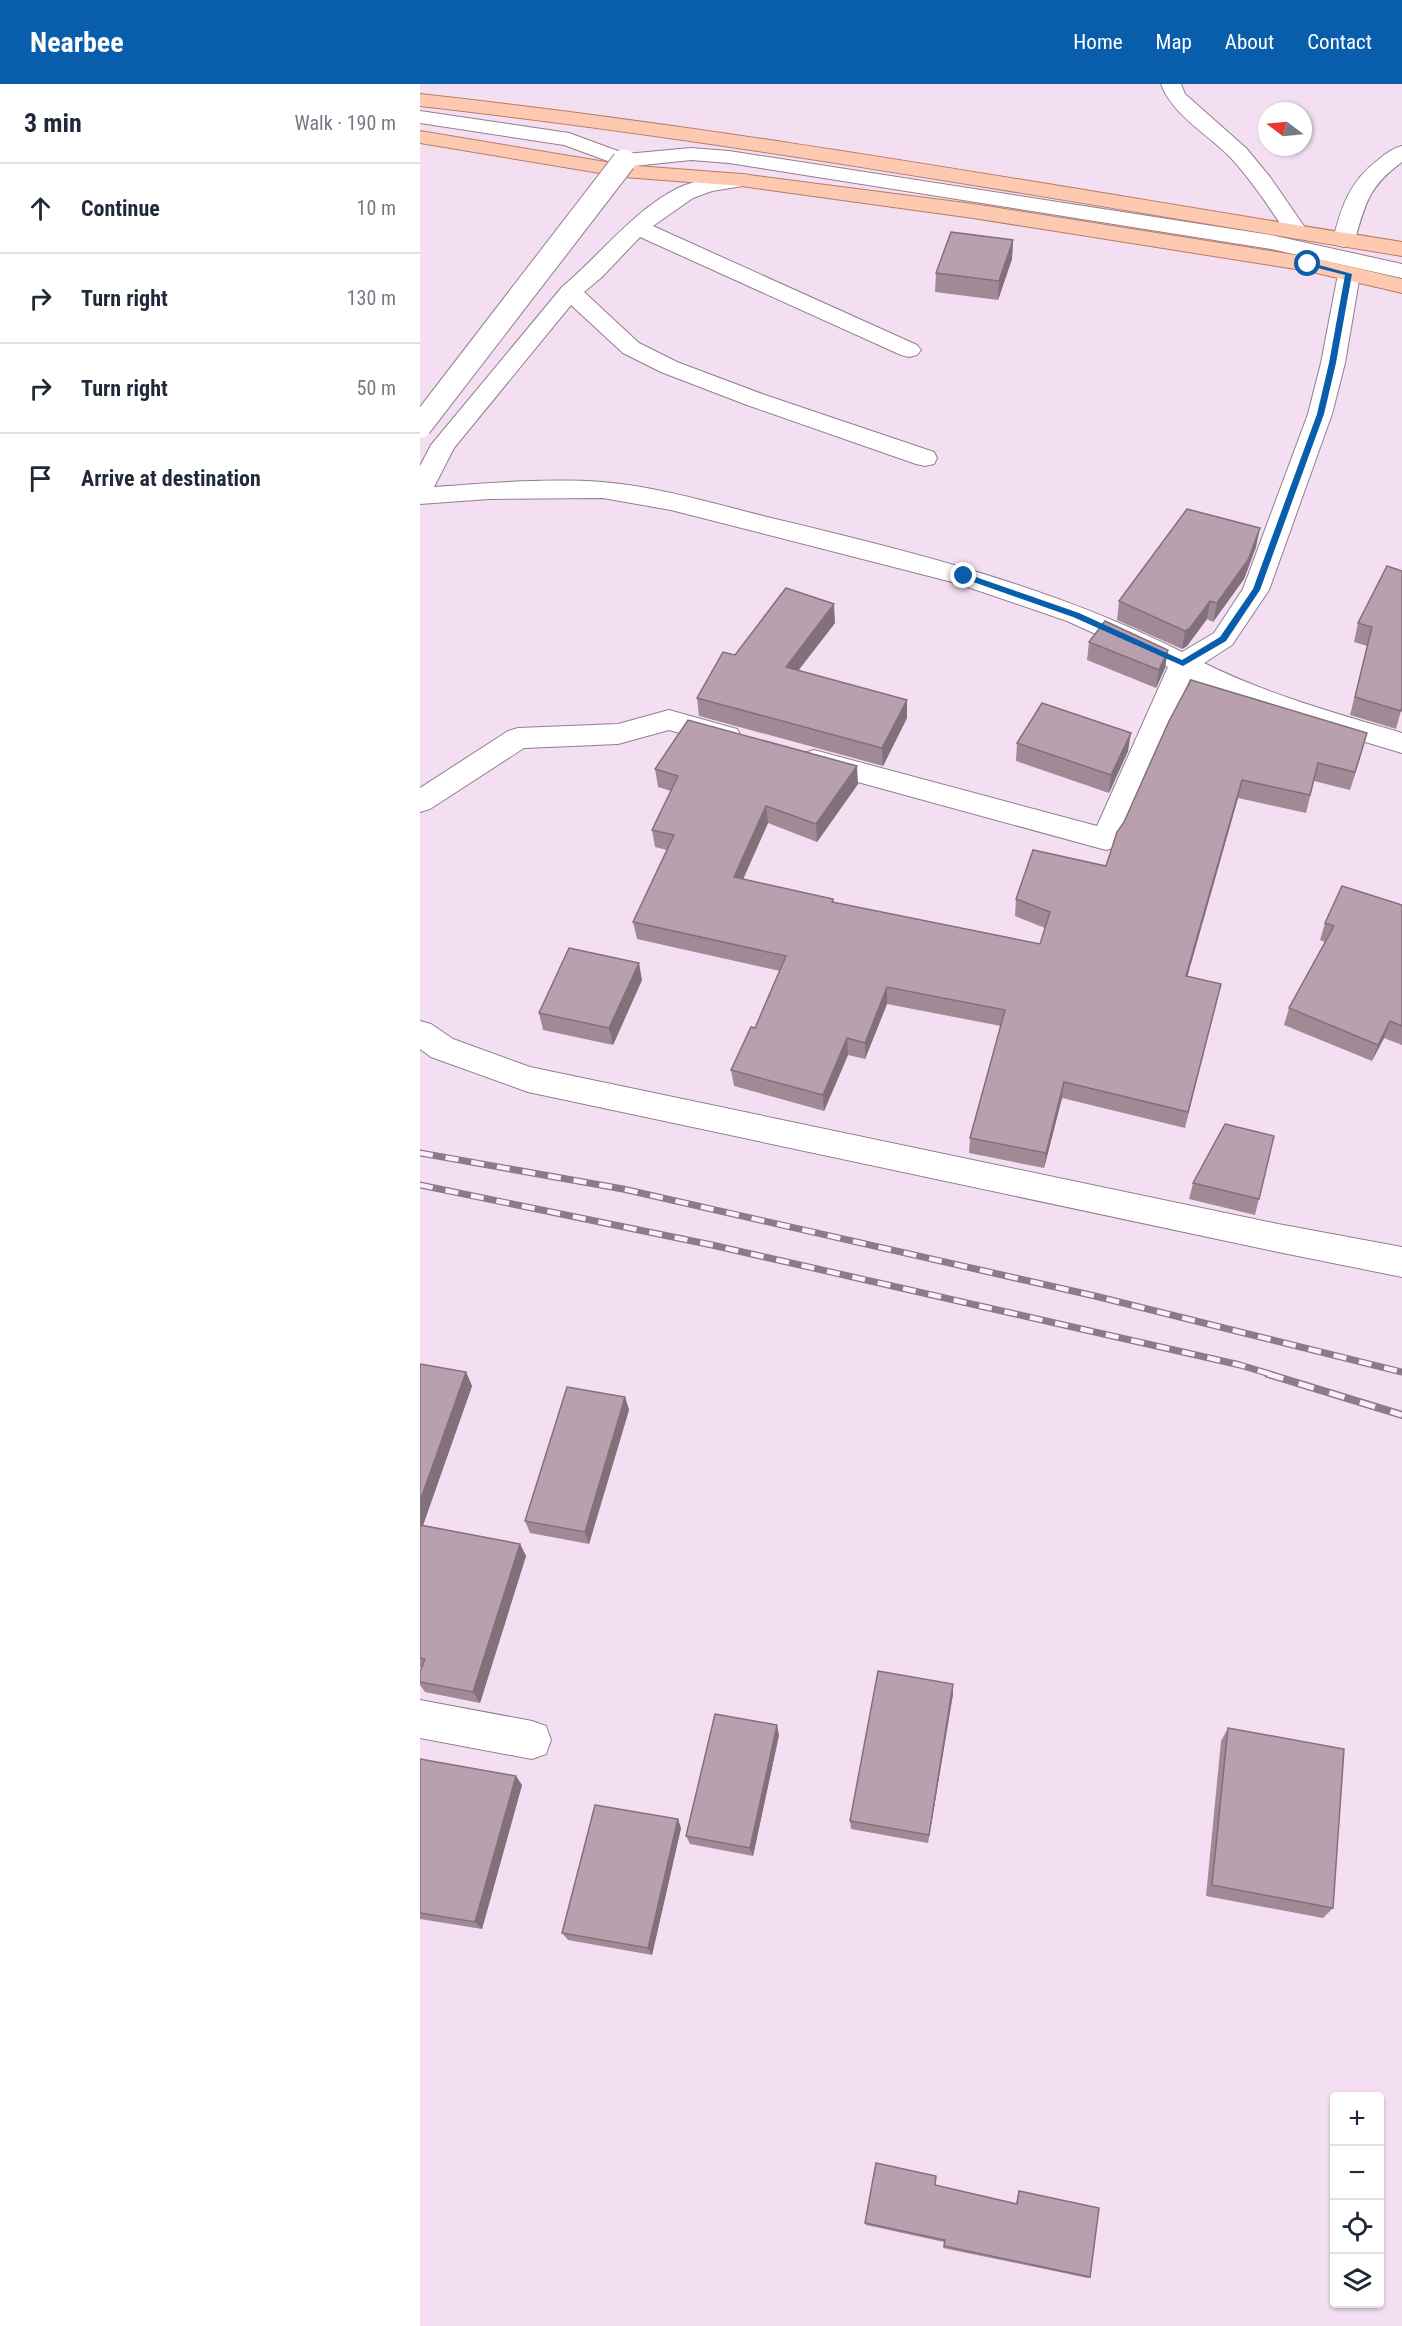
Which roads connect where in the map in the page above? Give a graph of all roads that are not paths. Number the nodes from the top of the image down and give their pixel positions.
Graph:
1 (1171, 84) edge
2 (420, 100) edge
3 (420, 117) edge
4 (420, 137) edge
5 (1402, 152) edge
6 (624, 161) junction
7 (741, 180) junction
8 (637, 227) junction
9 (1297, 232) junction
10 (1344, 240) junction
11 (1402, 249) edge
12 (1402, 271) edge
13 (1349, 274) junction
14 (1402, 286) edge
15 (570, 292) junction
16 (909, 350) dead end
17 (420, 426) edge
18 (925, 458) dead end
19 (420, 490) edge
20 (420, 496) edge
21 (1183, 663) junction
22 (750, 742) edge
23 (1402, 743) edge
24 (784, 752) edge
25 (420, 802) edge
26 (420, 1033) edge
27 (1402, 1262) edge
28 (420, 1719) edge
29 (532, 1740) dead end

1 - 9 street
2 - 9 main road
3 - 6 street
4 - 7 main road
5 - 10 street
6 - 12 street
6 - 17 street, bridge
7 - 8 street
7 - 13 main road
8 - 15 street
8 - 16 street
9 - 10 main road
10 - 11 main road
13 - 14 main road
13 - 21 street
15 - 18 street
15 - 19 street
20 - 21 street
21 - 23 street
21 - 24 street
22 - 25 street
26 - 27 street
28 - 29 street

